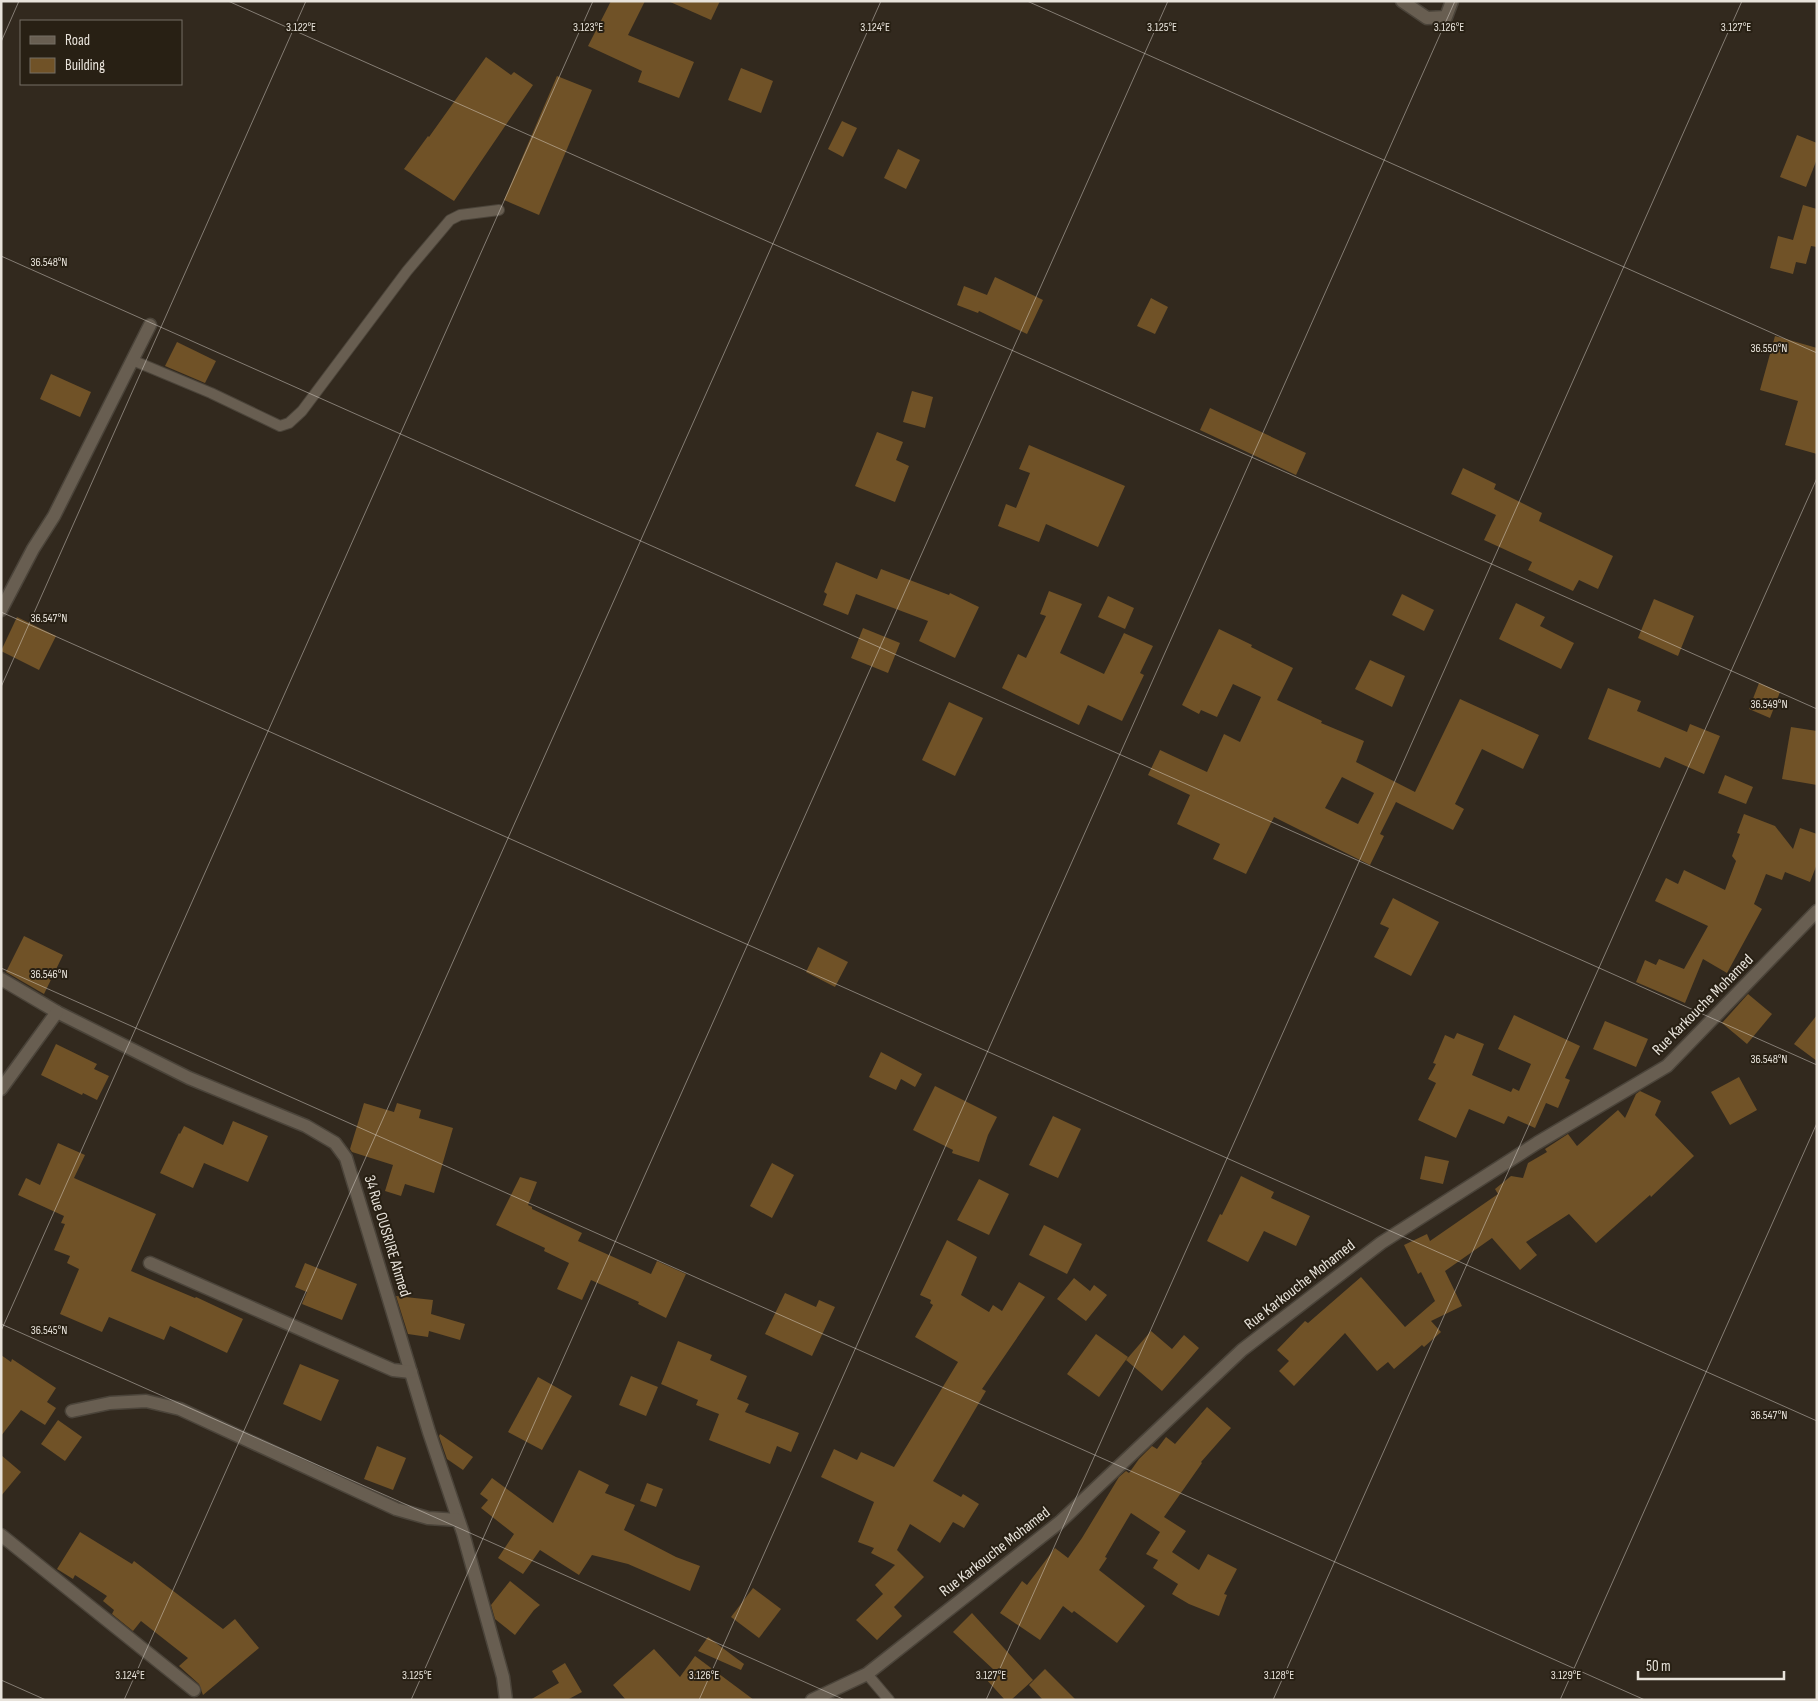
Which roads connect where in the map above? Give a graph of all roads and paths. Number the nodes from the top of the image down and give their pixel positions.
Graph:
1 (1402, 1) edge
2 (1452, 1) edge
3 (499, 210) dead end
4 (150, 325) dead end
5 (132, 360) junction
6 (1, 610) edge
7 (1817, 911) edge
8 (1, 979) edge
9 (57, 1012) junction
10 (1, 1089) edge
11 (150, 1263) dead end
12 (411, 1372) junction
13 (72, 1411) dead end
14 (458, 1520) junction
15 (1, 1535) edge
16 (867, 1674) junction
17 (194, 1690) dead end
18 (506, 1700) edge
19 (812, 1700) edge
20 (889, 1700) edge

1 - 2 street
3 - 5 lane
4 - 5 street
5 - 6 street
7 - 16 street, Rue Karkouche Mohamed
8 - 9 street, 34 Rue OUSRIRE Ahmed
9 - 10 street
9 - 12 street, 34 Rue OUSRIRE Ahmed
11 - 12 street
12 - 14 street, 34 Rue OUSRIRE Ahmed
13 - 14 street
14 - 18 street, 34 Rue OUSRIRE Ahmed
15 - 17 street
16 - 19 street, Rue Karkouche Mohamed
16 - 20 lane

